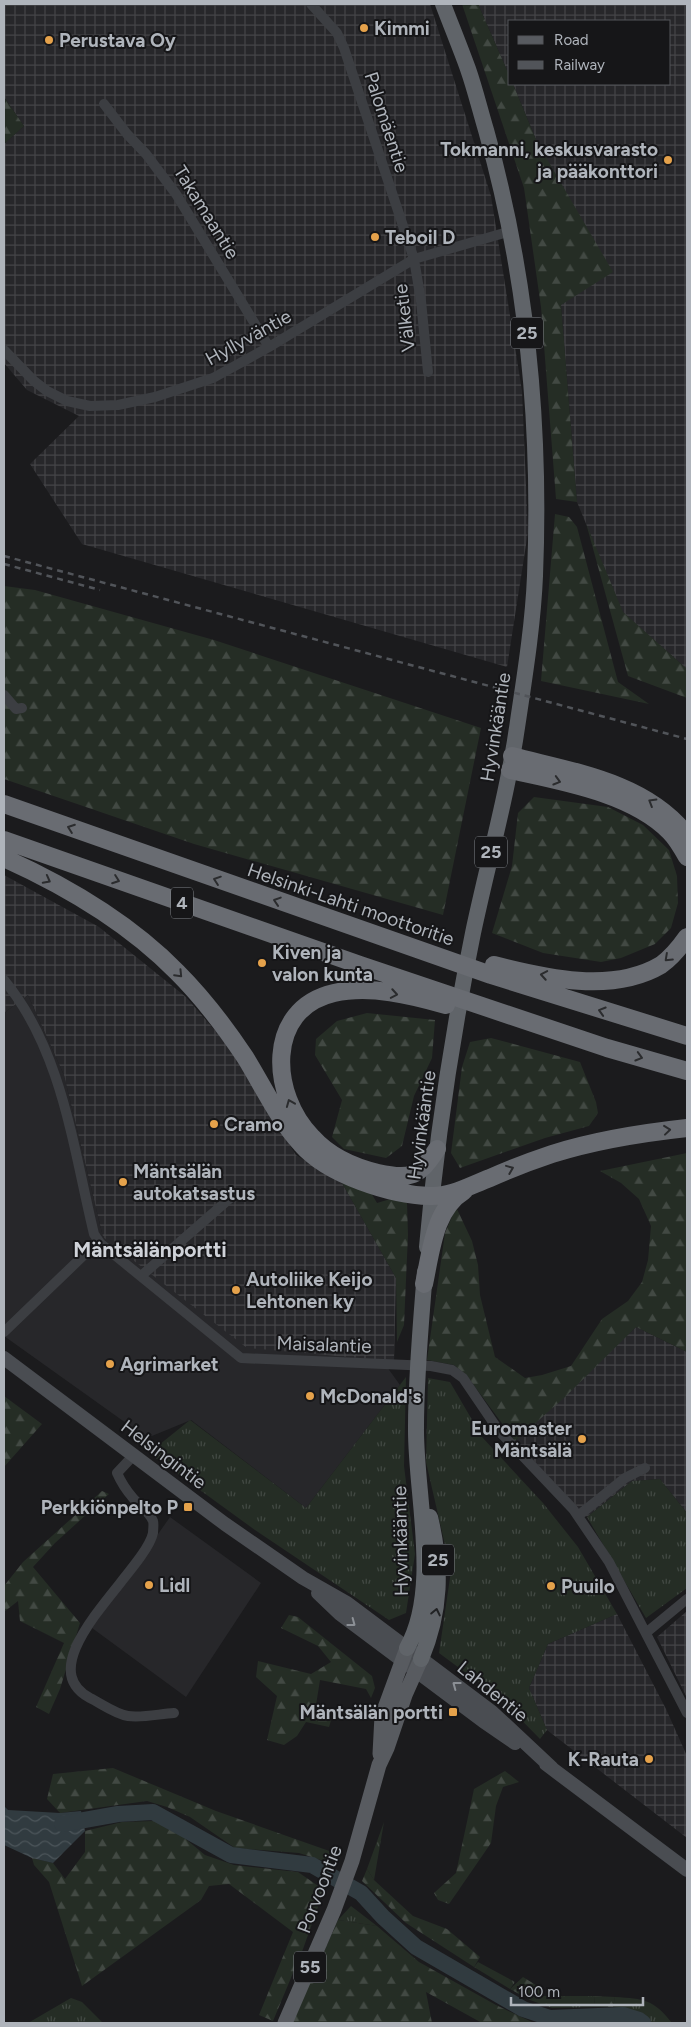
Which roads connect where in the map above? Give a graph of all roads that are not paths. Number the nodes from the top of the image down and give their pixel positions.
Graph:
1 (311, 4) edge
2 (443, 4) edge
3 (104, 104) dead end
4 (511, 231) junction
5 (414, 259) junction
6 (269, 347) junction
7 (4, 350) edge
8 (428, 372) dead end
9 (4, 695) edge
10 (22, 708) dead end
11 (511, 763) junction
12 (4, 804) edge
13 (687, 835) edge
14 (4, 840) edge
15 (687, 857) edge
16 (4, 858) edge
17 (303, 909) junction
18 (687, 937) edge
19 (4, 980) edge
20 (687, 1036) edge
21 (607, 1048) junction
22 (687, 1071) edge
23 (687, 1128) edge
24 (437, 1149) junction
25 (477, 1183) junction
26 (236, 1194) dead end
27 (431, 1196) junction
28 (100, 1243) junction
29 (141, 1276) junction
30 (424, 1284) junction
31 (4, 1332) edge
32 (4, 1358) edge
33 (133, 1456) junction
34 (417, 1462) junction
35 (644, 1468) dead end
36 (578, 1516) junction
37 (687, 1599) edge
38 (647, 1632) junction
39 (404, 1654) junction
40 (418, 1664) junction
41 (174, 1713) dead end
42 (687, 1713) edge
43 (380, 1765) junction
44 (687, 1870) edge
45 (285, 2023) edge

1 - 5 street, Palomäentie
2 - 4 highway, Hyvinkääntie / 25
3 - 6 street, Takamaantie
4 - 5 street, Hyllyväntie
4 - 11 highway, Hyvinkääntie / 25
5 - 6 street, Hyllyväntie
5 - 8 street, Välketie
6 - 7 street, Hyllyväntie
9 - 10 street
13 -> 11 highway
11 -> 15 highway
11 - 24 highway, Hyvinkääntie / 25
17 -> 12 highway, Helsinki-Lahti moottoritie / 4
14 -> 21 highway, 4
16 -> 27 highway
18 -> 17 highway
20 -> 17 highway, Helsinki-Lahti moottoritie / 4
19 - 28 street, Maisalantie
21 -> 22 highway, 4
24 -> 21 highway
25 -> 23 highway
24 - 27 highway, Hyvinkääntie / 25
25 - 27 highway
25 - 30 highway
26 - 29 street
27 - 30 highway, Hyvinkääntie / 25
28 - 29 street, Maisalantie
28 - 31 street
29 - 36 street, Maisalantie
30 - 34 highway, Hyvinkääntie / 25
32 - 33 main road, Helsingintie
33 - 39 main road, Helsingintie
33 - 41 street
34 - 39 highway, Hyvinkääntie / 25
40 -> 34 highway, Hyvinkääntie / 25
35 - 36 street
36 - 38 street, Maisalantie
37 - 38 street
38 - 42 street, Maisalantie
39 - 40 main road, Lahdentie
39 - 43 main road, Porvoontie / 55
40 - 43 main road, Porvoontie / 55
40 - 44 main road, Lahdentie
43 - 45 main road, Porvoontie / 55

